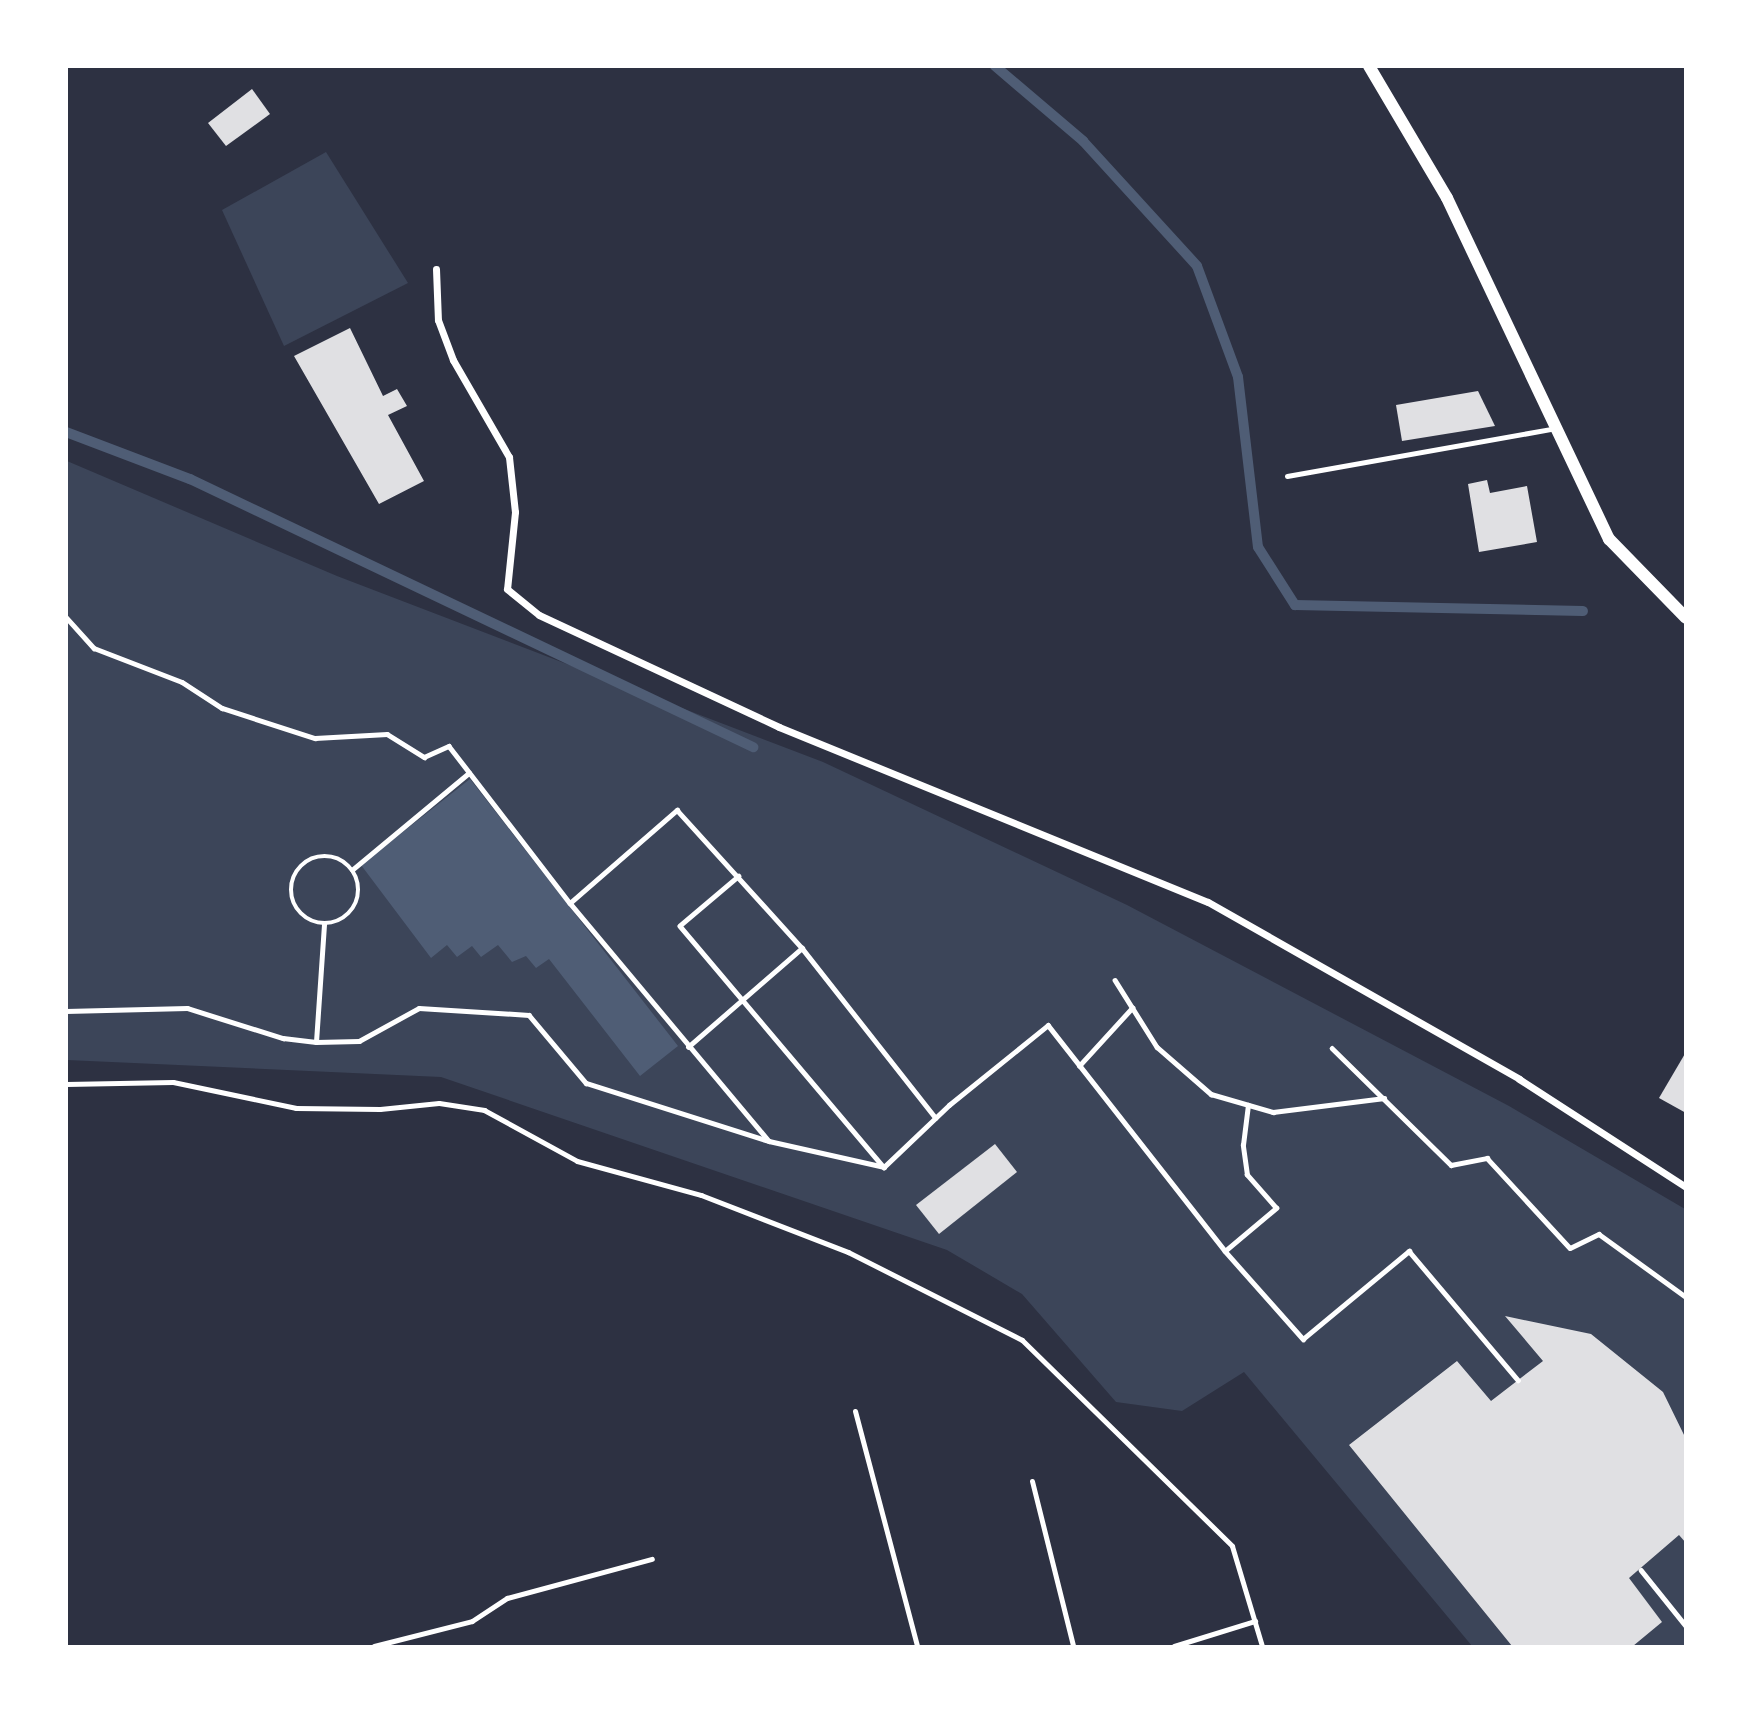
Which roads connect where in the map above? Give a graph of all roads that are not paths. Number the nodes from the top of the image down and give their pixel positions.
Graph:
1 (1369, 66) edge
2 (436, 269) dead end
3 (1557, 428) junction
4 (1287, 476) dead end
5 (1683, 613) edge
6 (66, 1084) edge
7 (1685, 1187) edge
8 (855, 1411) dead end
9 (1032, 1480) dead end
10 (652, 1559) dead end
11 (1255, 1621) junction
12 (374, 1647) edge
13 (917, 1647) edge
14 (1073, 1647) edge
15 (1174, 1647) edge
16 (1262, 1647) edge

1 - 3 street
2 - 7 street
3 - 4 lane
3 - 5 street
6 - 11 lane
8 - 13 lane
9 - 14 lane
10 - 12 lane
11 - 15 lane
11 - 16 lane

